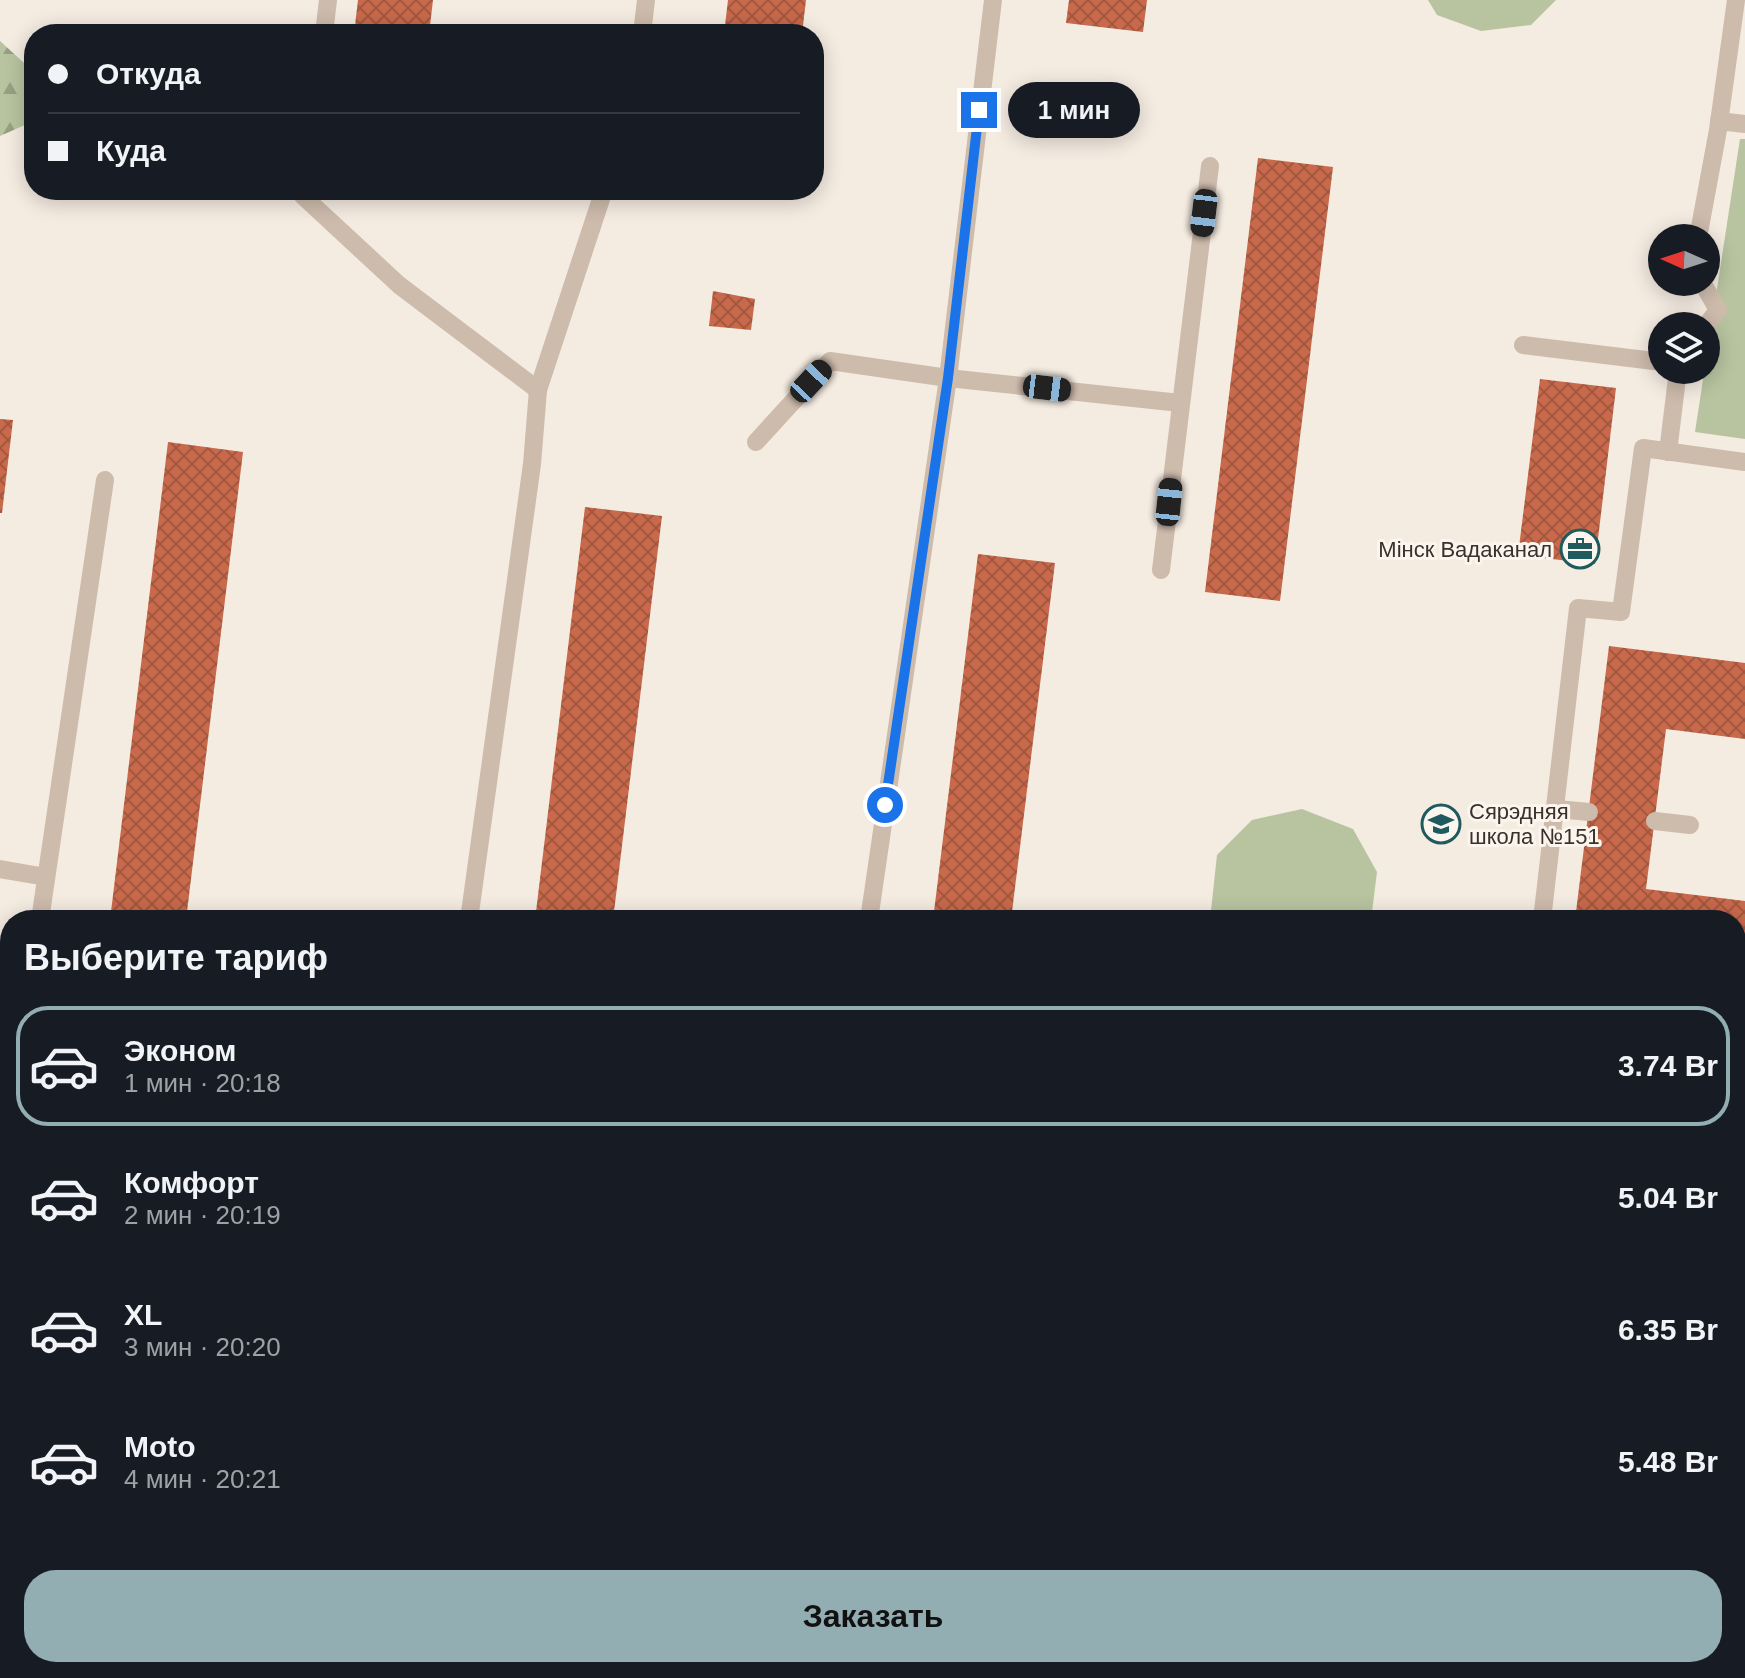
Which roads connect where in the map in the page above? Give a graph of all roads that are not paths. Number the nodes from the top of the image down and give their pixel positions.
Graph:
1 (328, 0) edge
2 (646, 0) edge
3 (993, 0) edge
4 (1736, 0) edge
5 (325, 24) edge
6 (643, 24) edge
7 (1719, 121) junction
8 (1745, 124) edge
9 (1210, 166) dead end
10 (307, 200) edge
11 (601, 200) edge
12 (1701, 224) edge
13 (1523, 345) dead end
14 (1648, 360) edge
15 (948, 378) junction
16 (1676, 384) edge
17 (538, 390) junction
18 (1180, 403) junction
19 (756, 442) dead end
20 (1668, 452) junction
21 (1745, 462) edge
22 (105, 480) dead end
23 (1161, 570) dead end
24 (1557, 809) junction
25 (1589, 812) dead end
26 (1655, 821) dead end
27 (1690, 825) dead end
28 (0, 869) edge
29 (46, 877) junction
30 (41, 910) edge
31 (470, 910) edge
32 (870, 910) edge
33 (1543, 910) edge

1 - 5 lane
2 - 6 lane
3 - 15 lane
4 - 7 lane
7 - 8 lane
7 - 12 lane
9 - 18 lane
10 - 17 lane
11 - 17 lane
13 - 14 lane
15 - 18 lane
15 - 19 lane
15 - 32 lane
16 - 20 lane
17 - 31 lane
18 - 23 lane
20 - 21 lane
20 - 24 lane
22 - 29 lane
24 - 25 lane
24 - 33 lane
26 - 27 lane
28 - 29 lane
29 - 30 lane

